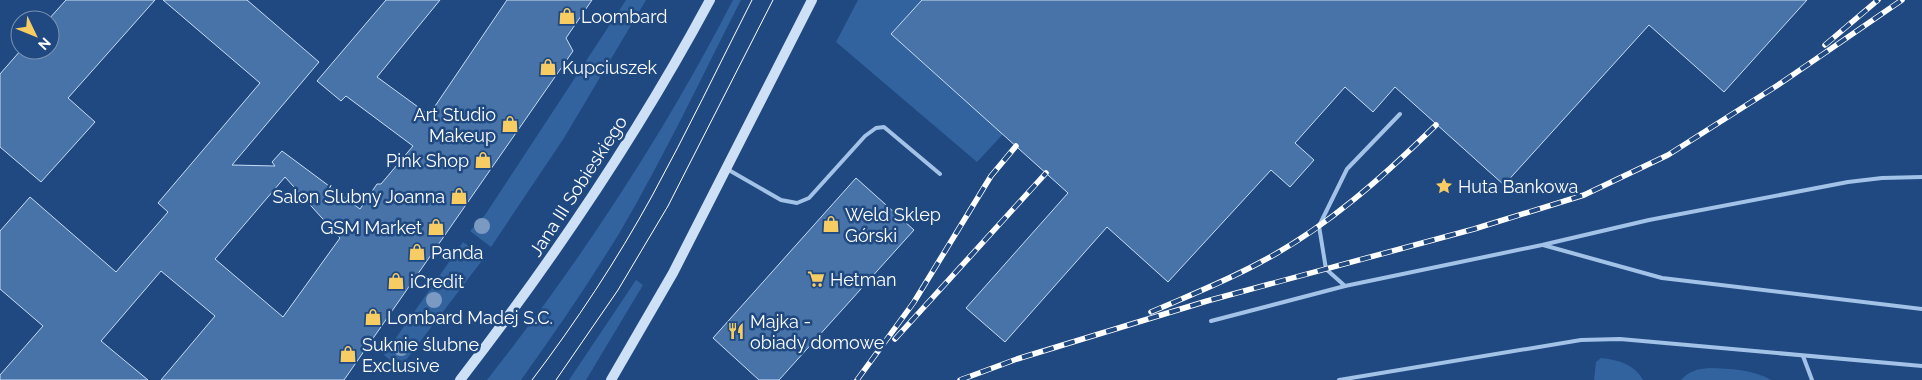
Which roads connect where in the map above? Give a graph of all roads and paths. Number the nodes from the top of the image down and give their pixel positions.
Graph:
1 (710, 0) edge
2 (812, 0) edge
3 (1400, 114) dead end
4 (727, 169) junction
5 (940, 174) dead end
6 (1922, 177) edge
7 (1542, 245) junction
8 (1345, 286) junction
9 (1922, 309) edge
10 (1211, 320) dead end
11 (1803, 356) junction
12 (1922, 366) edge
13 (460, 380) edge
14 (611, 380) edge
15 (1339, 380) edge
16 (1812, 380) edge

1 - 13 main road, Jana III Sobieskiego
2 - 4 main road
3 - 8 lane
4 - 5 lane
4 - 14 main road
6 - 7 lane
7 - 8 lane
7 - 9 lane
8 - 10 lane
11 - 12 lane
11 - 15 lane
11 - 16 lane

